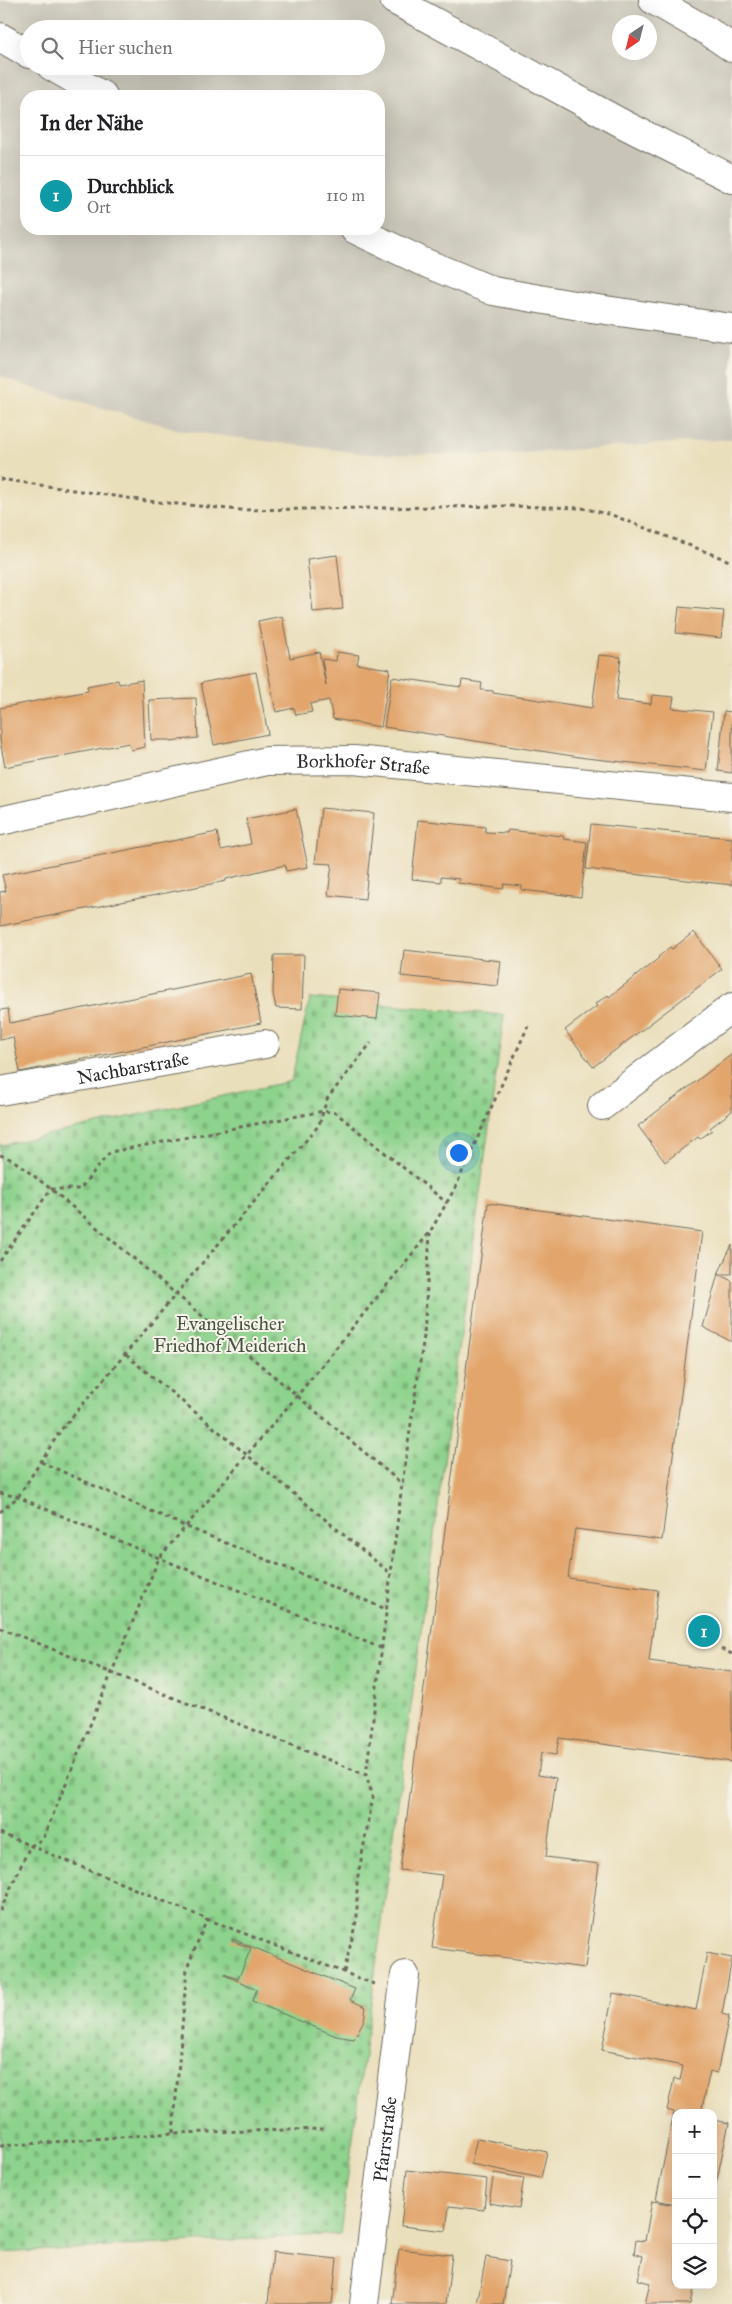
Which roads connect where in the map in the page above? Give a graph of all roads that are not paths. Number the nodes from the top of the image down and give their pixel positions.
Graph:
1 (394, 0) edge
2 (653, 0) edge
3 (0, 37) edge
4 (732, 48) edge
5 (20, 49) edge
6 (67, 75) edge
7 (93, 90) edge
8 (732, 179) edge
9 (367, 235) edge
10 (732, 328) edge
11 (732, 797) edge
12 (0, 821) edge
13 (732, 1007) edge
14 (265, 1044) dead end
15 (0, 1091) edge
16 (602, 1106) dead end
17 (404, 1984) road end
18 (364, 2304) edge

1 - 8 street
2 - 4 street
3 - 5 street
6 - 7 street
9 - 10 street
11 - 12 street, Borkhofer Straße
13 - 16 street
14 - 15 street, Nachbarstraße
17 - 18 street, Pfarrstraße

